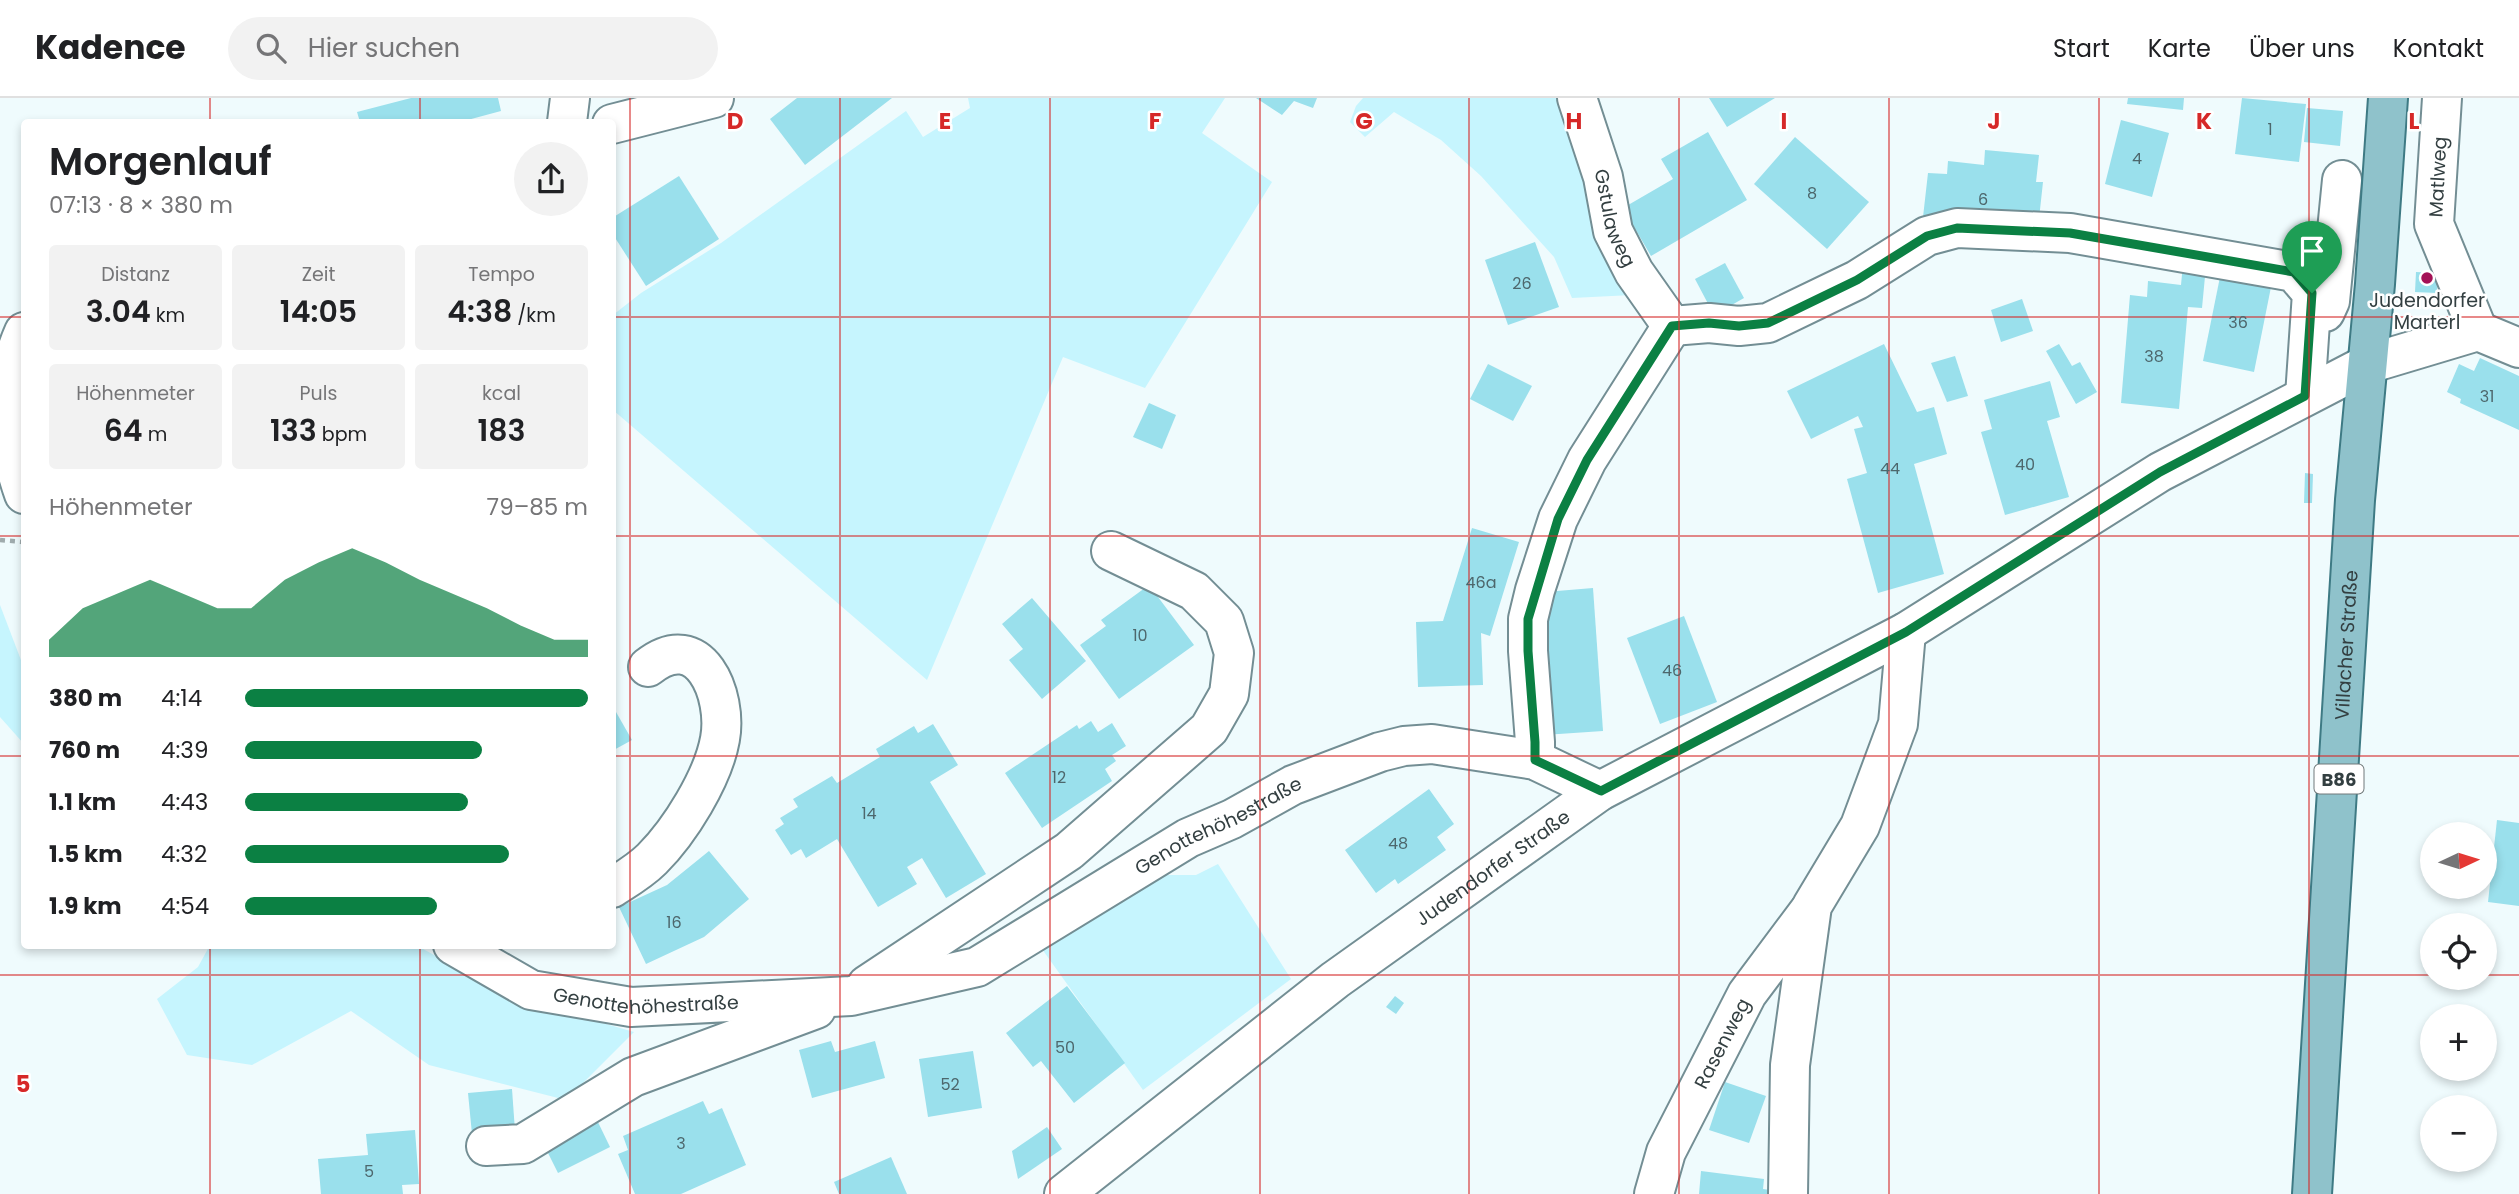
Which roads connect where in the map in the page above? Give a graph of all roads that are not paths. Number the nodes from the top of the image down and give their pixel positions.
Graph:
1 (570, 98) edge
2 (714, 98) edge
3 (1577, 98) edge
4 (2388, 98) edge
5 (2442, 98) edge
6 (567, 119) edge
7 (616, 123) edge
8 (2342, 180) dead end
9 (2311, 312) junction
10 (1672, 326) junction
11 (2478, 331) junction
12 (21, 339) edge
13 (2519, 348) edge
14 (2368, 364) junction
15 (2305, 396) junction
16 (21, 485) edge
17 (1111, 551) dead end
18 (1906, 632) junction
19 (648, 667) dead end
20 (1535, 760) junction
21 (1601, 791) junction
22 (616, 885) edge
23 (1812, 906) junction
24 (460, 949) edge
25 (851, 996) junction
26 (486, 1146) dead end
27 (1064, 1194) edge
28 (1654, 1194) edge
29 (1788, 1194) edge
30 (2312, 1194) edge

1 - 6 street
2 - 7 street
3 - 10 street, Gstulaweg
4 - 14 main road, Villacher Straße / B86
5 - 11 street, Matlweg
8 - 9 street
9 - 10 street
9 - 15 street
10 - 20 street
11 - 13 street
11 - 14 street, Judendorfer Straße
12 - 16 street
14 - 15 street, Judendorfer Straße
14 - 30 main road, Villacher Straße / B86
15 - 18 street, Judendorfer Straße
17 - 25 street, Genottehöhestraße
18 - 21 street, Judendorfer Straße
18 - 23 street, Rasenweg
19 - 22 street
20 - 21 street, Genottehöhestraße
20 - 25 street, Genottehöhestraße
21 - 27 street, Judendorfer Straße
23 - 28 street, Rasenweg
23 - 29 street, Rasenweg
24 - 25 street, Genottehöhestraße
25 - 26 street, Genottehöhestraße

